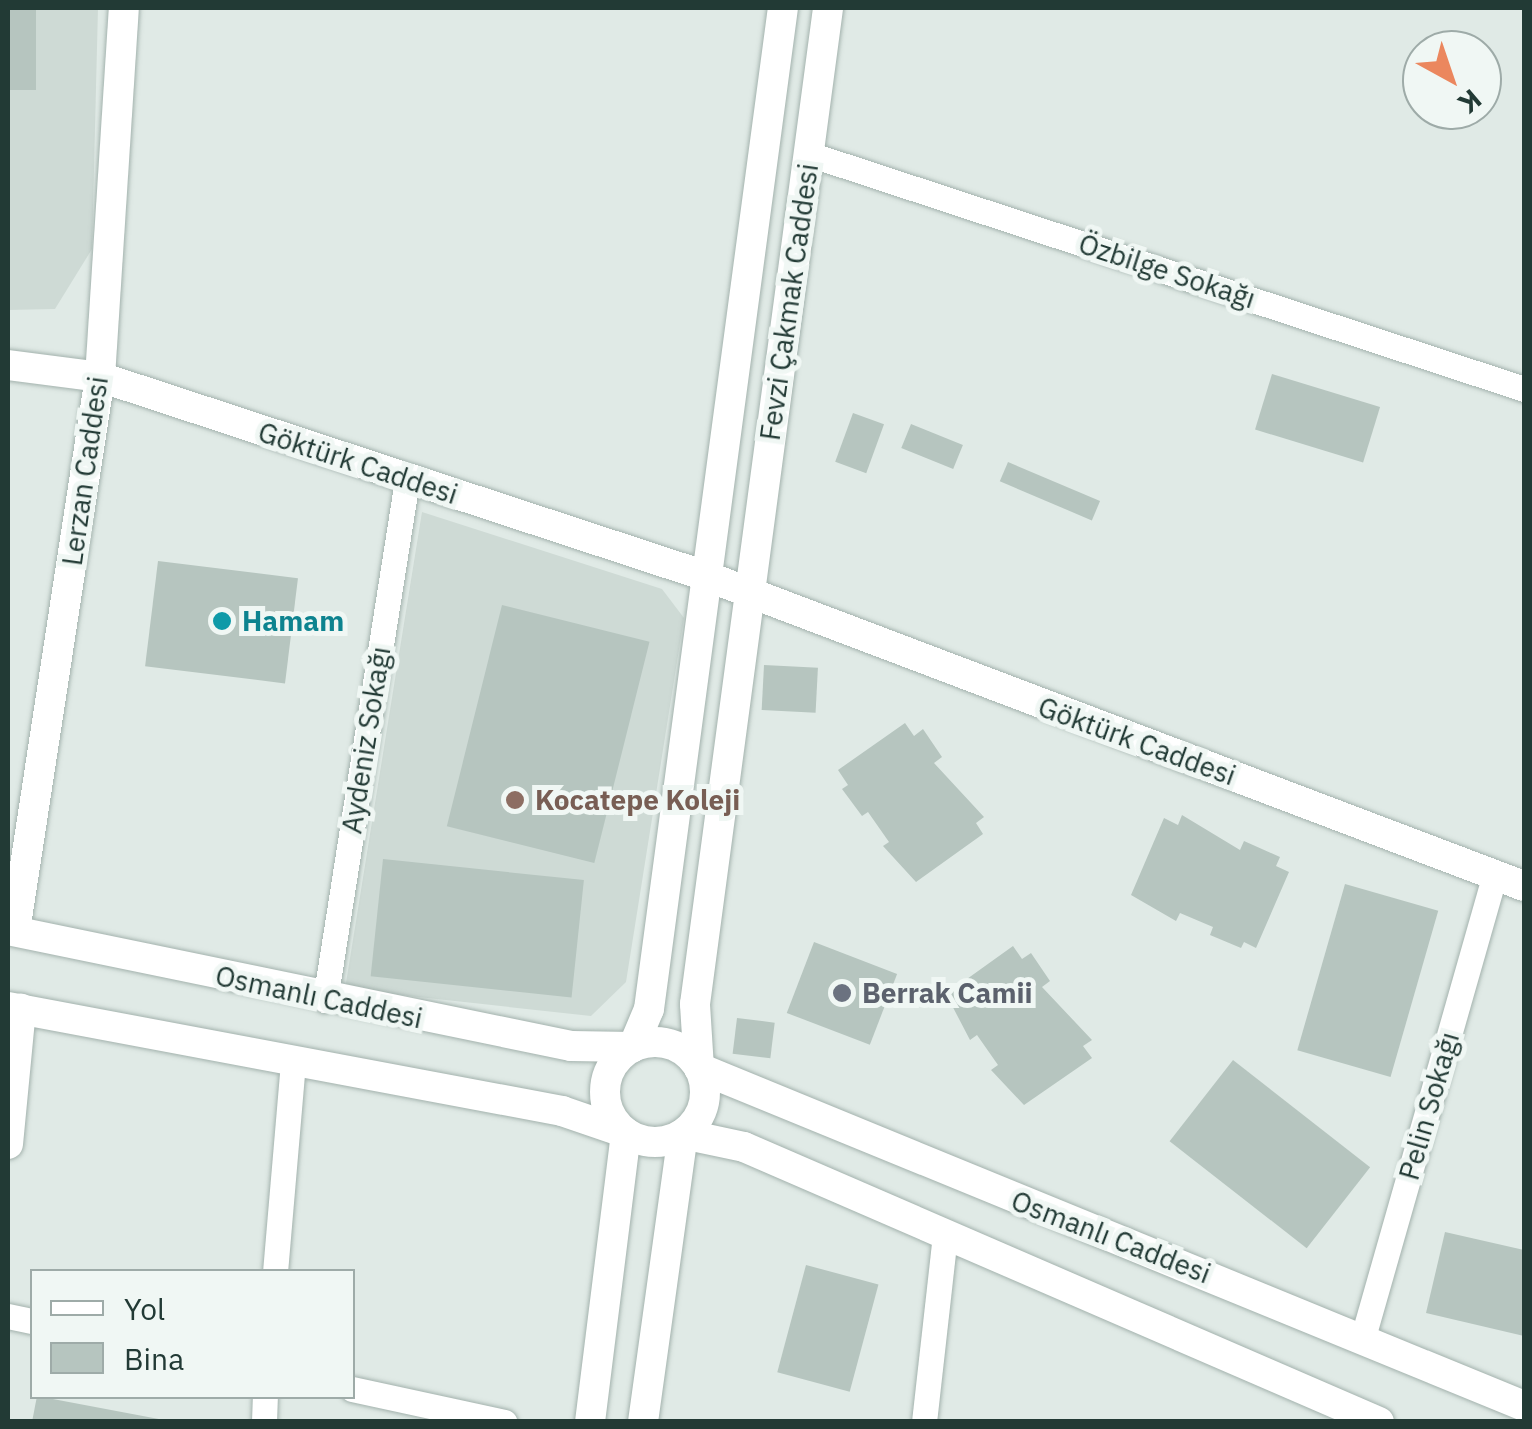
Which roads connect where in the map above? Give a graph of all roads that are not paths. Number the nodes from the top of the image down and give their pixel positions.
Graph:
1 (124, 8) edge
2 (783, 8) edge
3 (828, 8) edge
4 (808, 154) junction
5 (8, 365) edge
6 (100, 377) junction
7 (1524, 388) edge
8 (407, 480) junction
9 (706, 576) junction
10 (749, 596) junction
11 (1495, 875) junction
12 (1524, 886) edge
13 (11, 931) edge
14 (325, 1000) junction
15 (14, 1008) edge
16 (634, 1047) junction
17 (293, 1062) junction
18 (699, 1068) junction
19 (626, 1133) junction
20 (683, 1134) junction
21 (8, 1144) edge
22 (946, 1234) junction
23 (275, 1269) edge
24 (1363, 1336) junction
25 (355, 1389) edge
26 (1524, 1406) edge
27 (504, 1422) edge
28 (590, 1422) edge
29 (643, 1422) edge
30 (924, 1422) edge
31 (1379, 1422) edge

1 - 6 main road, Lerzan Caddesi
2 - 9 main road, Fevzi Çakmak Caddesi
3 - 4 main road, Fevzi Çakmak Caddesi
4 - 7 street, Özbilge Sokağı
4 - 10 main road, Fevzi Çakmak Caddesi
5 - 6 main road, Göktürk Caddesi
6 - 8 main road, Göktürk Caddesi
6 - 13 main road, Lerzan Caddesi
8 - 9 main road, Göktürk Caddesi
8 - 14 street, Aydeniz Sokağı
9 - 10 main road
9 - 16 main road, Fevzi Çakmak Caddesi
10 - 11 main road, Göktürk Caddesi
10 - 18 main road, Fevzi Çakmak Caddesi
11 - 12 main road, Göktürk Caddesi
11 - 24 street, Pelin Sokağı
13 - 14 main road, Osmanlı Caddesi
14 - 16 main road, Osmanlı Caddesi
15 - 17 main road
15 - 21 main road
16 - 18 main road
16 - 19 main road
17 - 19 main road
17 - 23 street
18 - 20 main road
18 - 24 main road, Osmanlı Caddesi
19 - 20 main road
19 - 28 main road
20 - 22 main road
20 - 29 main road
22 - 30 street
22 - 31 main road
24 - 26 main road, Osmanlı Caddesi
25 - 27 street

